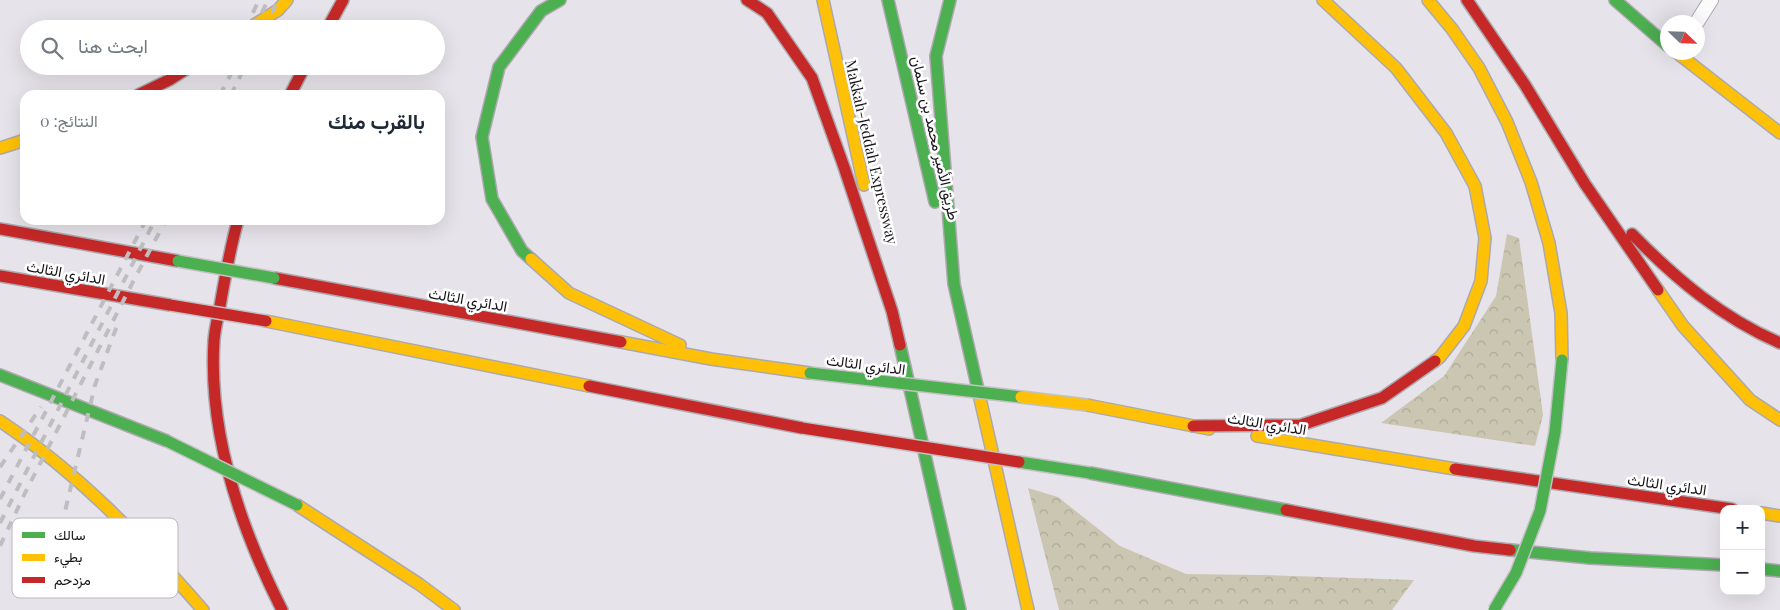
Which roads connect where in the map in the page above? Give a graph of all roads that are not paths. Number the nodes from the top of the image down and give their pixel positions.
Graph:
1 (287, 0) edge
2 (343, 0) edge
3 (560, 0) edge
4 (747, 0) edge
5 (823, 0) edge
6 (888, 0) edge
7 (950, 0) edge
8 (1323, 0) edge
9 (1428, 0) edge
10 (1467, 0) edge
11 (1615, 0) edge
12 (1711, 0) edge
13 (1701, 15) edge
14 (262, 20) edge
15 (332, 20) edge
16 (1660, 39) edge
17 (1686, 60) edge
18 (177, 75) edge
19 (300, 75) edge
20 (148, 90) edge
21 (293, 90) edge
22 (1780, 133) edge
23 (20, 142) edge
24 (0, 148) edge
25 (1585, 184) junction
26 (237, 225) edge
27 (0, 229) edge
28 (0, 276) edge
29 (954, 284) junction
30 (892, 311) junction
31 (1780, 343) edge
32 (711, 359) junction
33 (0, 375) edge
34 (1780, 420) edge
35 (0, 422) edge
36 (1193, 426) junction
37 (1720, 507) edge
38 (1765, 514) edge
39 (1780, 516) edge
40 (116, 518) edge
41 (1720, 565) edge
42 (1765, 569) edge
43 (1780, 571) edge
44 (178, 583) edge
45 (203, 610) edge
46 (282, 610) edge
47 (454, 610) edge
48 (960, 610) edge
49 (1028, 610) edge
50 (1494, 610) edge

1 - 14 main road
2 - 15 main road
3 - 32 main road
4 - 30 main road
5 - 30 main road, Makkah-Jeddah Expressway
6 - 29 main road, طريق الأمير محمد بن سلمان
7 - 29 main road
8 - 36 main road
9 - 50 main road, bridge
10 - 25 main road
11 - 16 main road
12 - 13 street
17 - 22 main road
18 - 20 main road
19 - 21 main road
23 - 24 main road
25 - 31 main road
25 - 34 main road
26 - 46 main road
27 - 32 main road, الدائري الثالث, bridge
28 - 41 main road, الدائري الثالث, bridge
29 - 49 main road
30 - 48 main road
32 - 36 main road, الدائري الثالث, bridge
33 - 47 main road, bridge
35 - 40 main road
36 - 37 main road, الدائري الثالث
38 - 39 main road
42 - 43 main road
44 - 45 main road

